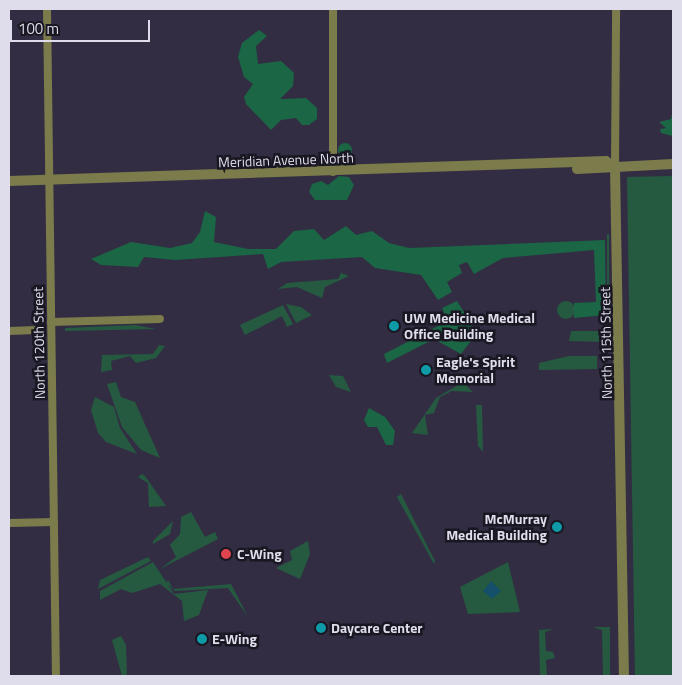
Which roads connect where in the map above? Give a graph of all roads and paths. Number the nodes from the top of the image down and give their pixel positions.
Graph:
1 (47, 9) edge
2 (332, 9) edge
3 (616, 9) edge
4 (673, 164) edge
5 (614, 166) junction
6 (334, 172) junction
7 (49, 180) junction
8 (9, 181) edge
9 (160, 319) dead end
10 (51, 322) junction
11 (36, 330) dead end
12 (9, 331) edge
13 (54, 522) junction
14 (9, 523) edge
15 (56, 676) edge
16 (624, 676) edge

1 - 7 street, North 120th Street
2 - 6 street
3 - 5 street, North 115th Street
4 - 5 street, Meridian Avenue North
5 - 6 street, Meridian Avenue North
5 - 16 street, North 115th Street
6 - 7 street, Meridian Avenue North
7 - 8 street, Meridian Avenue North
7 - 10 street, North 120th Street
9 - 10 street
10 - 13 street, North 120th Street
11 - 12 street
13 - 14 street
13 - 15 street, North 120th Street

